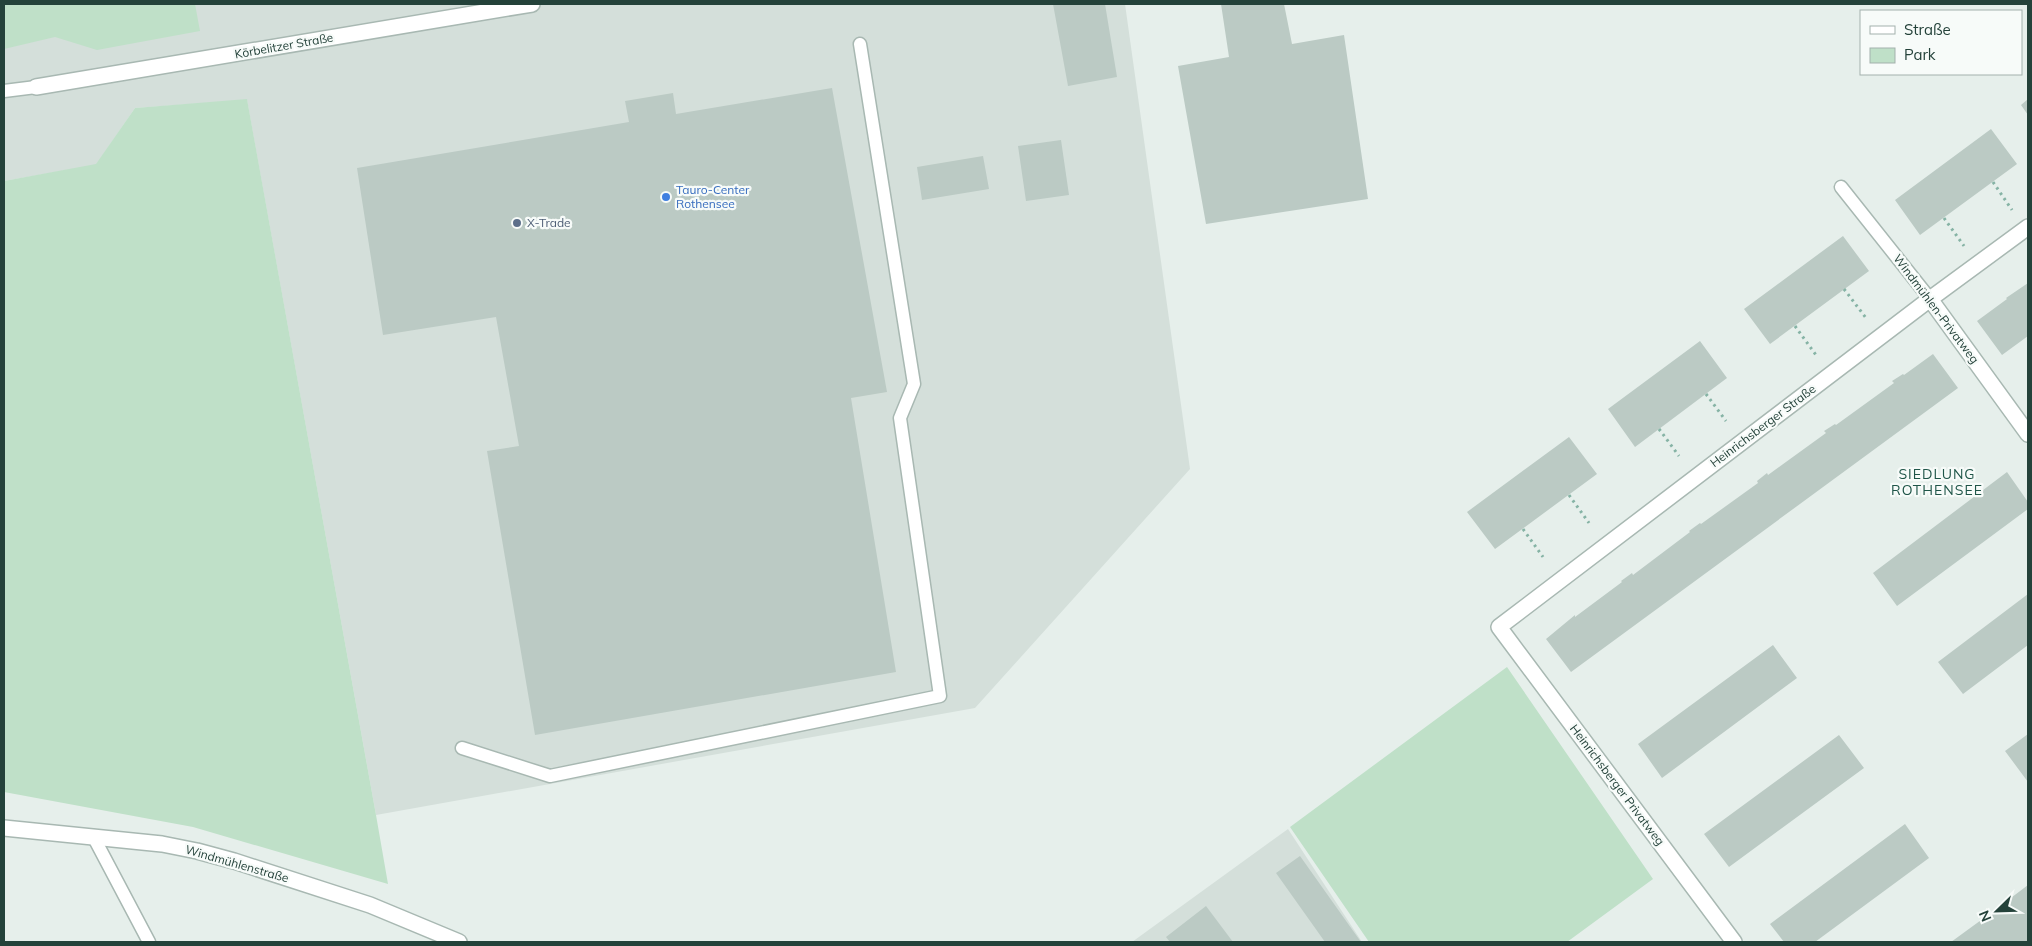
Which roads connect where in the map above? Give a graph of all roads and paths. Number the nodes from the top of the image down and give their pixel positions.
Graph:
1 (532, 4) edge
2 (860, 44) dead end
3 (36, 87) joint
4 (4, 91) edge
5 (1993, 182) dead end
6 (1841, 187) dead end
7 (2012, 210) dead end
8 (1944, 218) dead end
9 (2028, 227) edge
10 (1964, 246) dead end
11 (1844, 289) dead end
12 (1930, 299) junction
13 (1866, 318) dead end
14 (1795, 326) dead end
15 (1816, 355) dead end
16 (1706, 394) dead end
17 (1726, 421) dead end
18 (1659, 429) dead end
19 (2028, 434) edge
20 (1679, 456) dead end
21 (1569, 495) dead end
22 (1589, 523) dead end
23 (1522, 529) dead end
24 (1543, 557) dead end
25 (1499, 627) joint
26 (462, 748) dead end
27 (4, 828) edge
28 (92, 836) junction
29 (149, 942) edge
30 (459, 942) edge
31 (1734, 942) edge

1 - 3 street, Körbelitzer Straße
2 - 26 lane
3 - 4 lane
5 - 7 path
6 - 12 lane, Windmühlen-Privatweg
8 - 10 path
9 - 12 street, Heinrichsberger Straße
11 - 13 path
12 - 19 street, Windmühlen-Privatweg
12 - 25 street, Heinrichsberger Straße
14 - 15 path
16 - 17 path
18 - 20 path
21 - 22 path
23 - 24 path
25 - 31 street, Heinrichsberger Privatweg
27 - 28 street, Windmühlenstraße
28 - 29 lane
28 - 30 street, Windmühlenstraße

